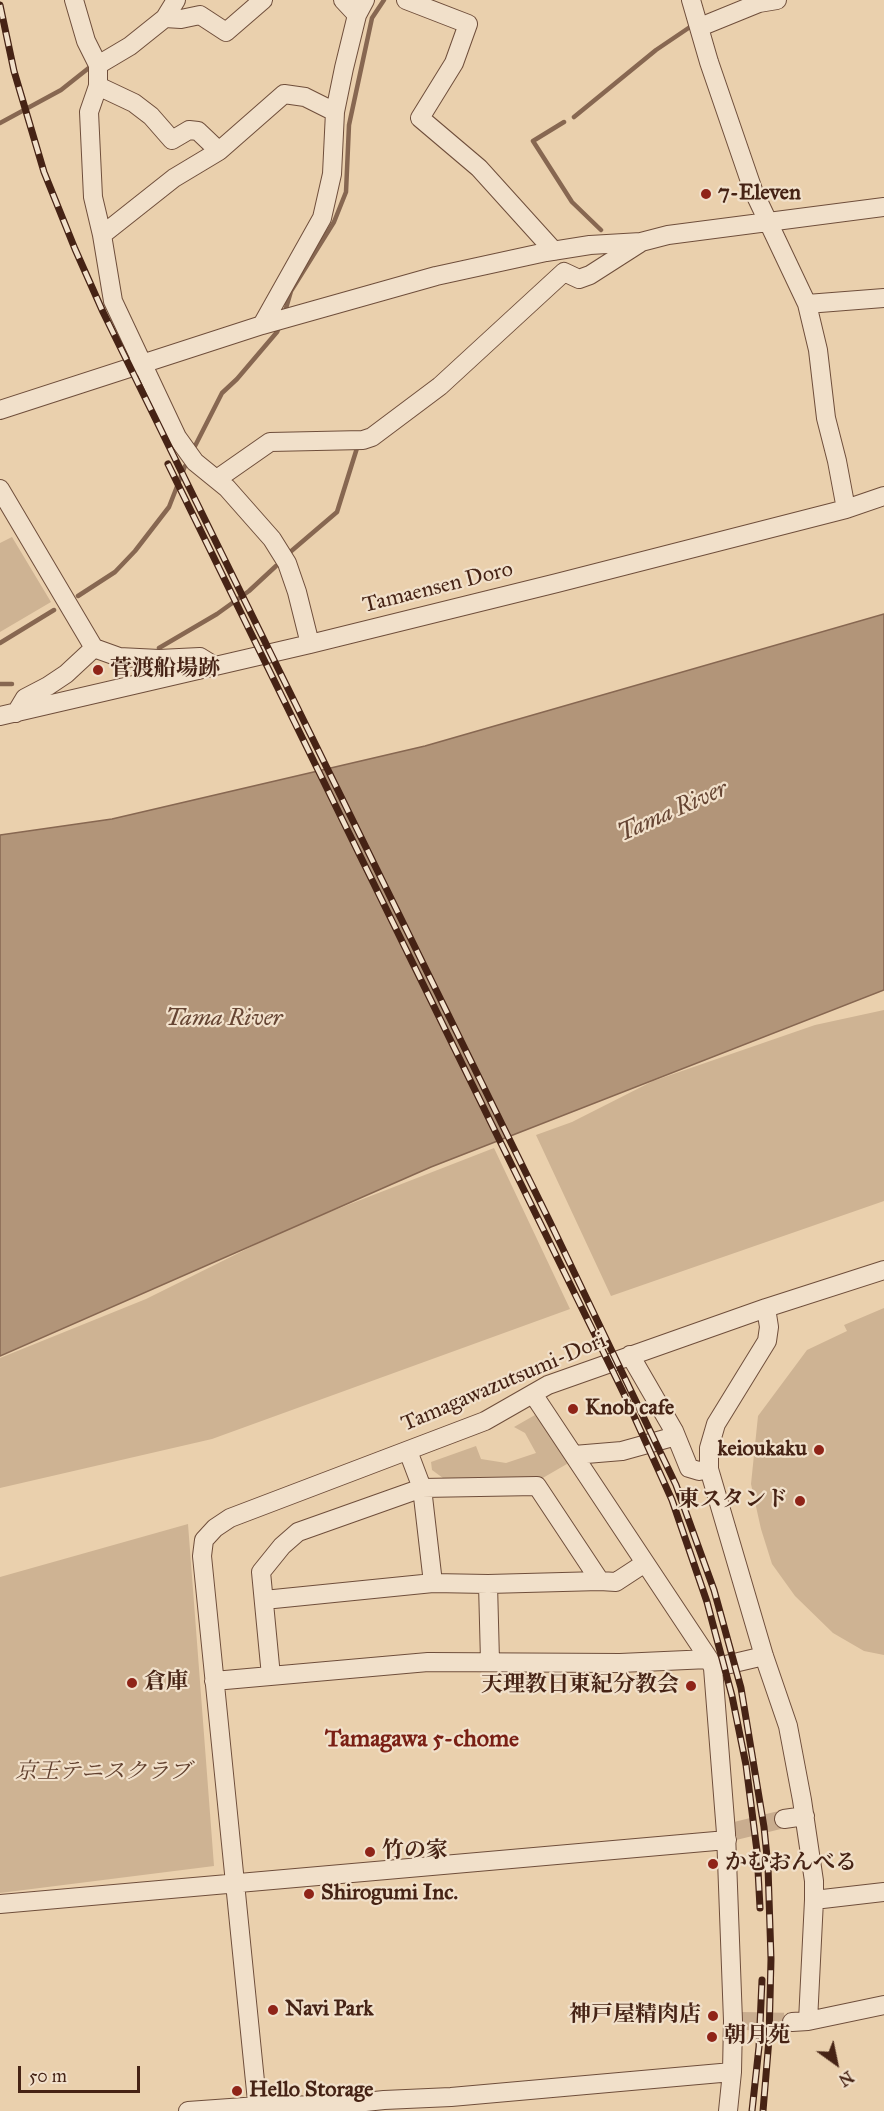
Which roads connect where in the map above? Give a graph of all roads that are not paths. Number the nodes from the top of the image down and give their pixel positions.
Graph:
1 (74, 0) edge
2 (176, 0) edge
3 (263, 0) edge
4 (343, 0) edge
5 (406, 0) edge
6 (691, 0) edge
7 (777, 0) edge
8 (361, 7) edge
9 (165, 18) junction
10 (700, 27) junction
11 (98, 65) junction
12 (98, 86) junction
13 (335, 112) junction
14 (219, 151) junction
15 (884, 207) edge
16 (767, 223) junction
17 (102, 235) junction
18 (641, 242) junction
19 (554, 251) junction
20 (884, 298) edge
21 (807, 304) junction
22 (276, 321) junction
23 (141, 364) junction
24 (0, 410) edge
25 (218, 479) junction
26 (0, 489) edge
27 (884, 496) edge
28 (846, 509) junction
29 (310, 644) junction
30 (94, 648) junction
31 (213, 665) junction
32 (8, 714) edge
33 (884, 1270) edge
34 (766, 1308) junction
35 (630, 1355) junction
36 (532, 1394) junction
37 (676, 1436) junction
38 (408, 1451) junction
39 (574, 1455) junction
40 (709, 1469) junction
41 (422, 1488) junction
42 (645, 1563) junction
43 (600, 1581) junction
44 (433, 1583) junction
45 (488, 1584) junction
46 (264, 1600) junction
47 (764, 1656) junction
48 (490, 1661) junction
49 (711, 1664) junction
50 (271, 1676) junction
51 (214, 1681) junction
52 (805, 1816) junction
53 (784, 1819) tunnel mouth
54 (729, 1835) junction
55 (236, 1883) junction
56 (884, 1892) edge
57 (814, 1900) junction
58 (0, 1904) edge
59 (884, 2005) edge
60 (732, 2072) junction
61 (258, 2109) edge
62 (188, 2111) edge
63 (728, 2111) edge

1 - 11 street
2 - 9 street
3 - 9 street
4 - 8 street
5 - 19 street
6 - 10 street
7 - 10 street
8 - 13 street
9 - 11 street
10 - 16 street
11 - 12 street
12 - 14 street
12 - 17 street
13 - 14 street
13 - 22 street
14 - 17 street
15 - 16 street
16 - 18 street
16 - 21 street
17 - 23 street
18 - 19 street
18 - 25 street
19 - 22 street
20 - 21 street
21 - 28 street
22 - 23 street
23 - 24 street
23 - 25 street
25 - 29 street
26 - 30 street
27 - 28 street, Tamaensen Doro
28 - 29 street, Tamaensen Doro
29 - 31 street, Tamaensen Doro
30 - 31 street
30 - 32 street
31 - 32 street, Tamaensen Doro
33 - 34 street, Tamagawazutsumi-Dori
34 - 35 street, Tamagawazutsumi-Dori
34 - 40 street
35 - 36 street, Tamagawazutsumi-Dori
35 - 37 street
36 - 38 street, Tamagawazutsumi-Dori
36 - 39 street
37 - 39 street
37 - 40 street
38 - 41 street
38 - 51 street, Tamagawazutsumi-Dori
39 - 42 street
40 - 47 street
41 - 43 street
41 - 44 street
41 - 46 street
42 - 43 street
42 - 49 street
43 - 45 street
44 - 45 street
44 - 46 street
45 - 48 street
46 - 50 street
47 - 49 street
47 - 52 street
48 - 49 street
48 - 50 street
49 - 54 street
50 - 51 street
51 - 55 street
52 - 53 street
52 - 57 street
54 - 55 street
54 - 60 street
55 - 58 street
55 - 61 street
56 - 57 street
57 - 59 street
60 - 61 street
60 - 63 street
61 - 62 street

